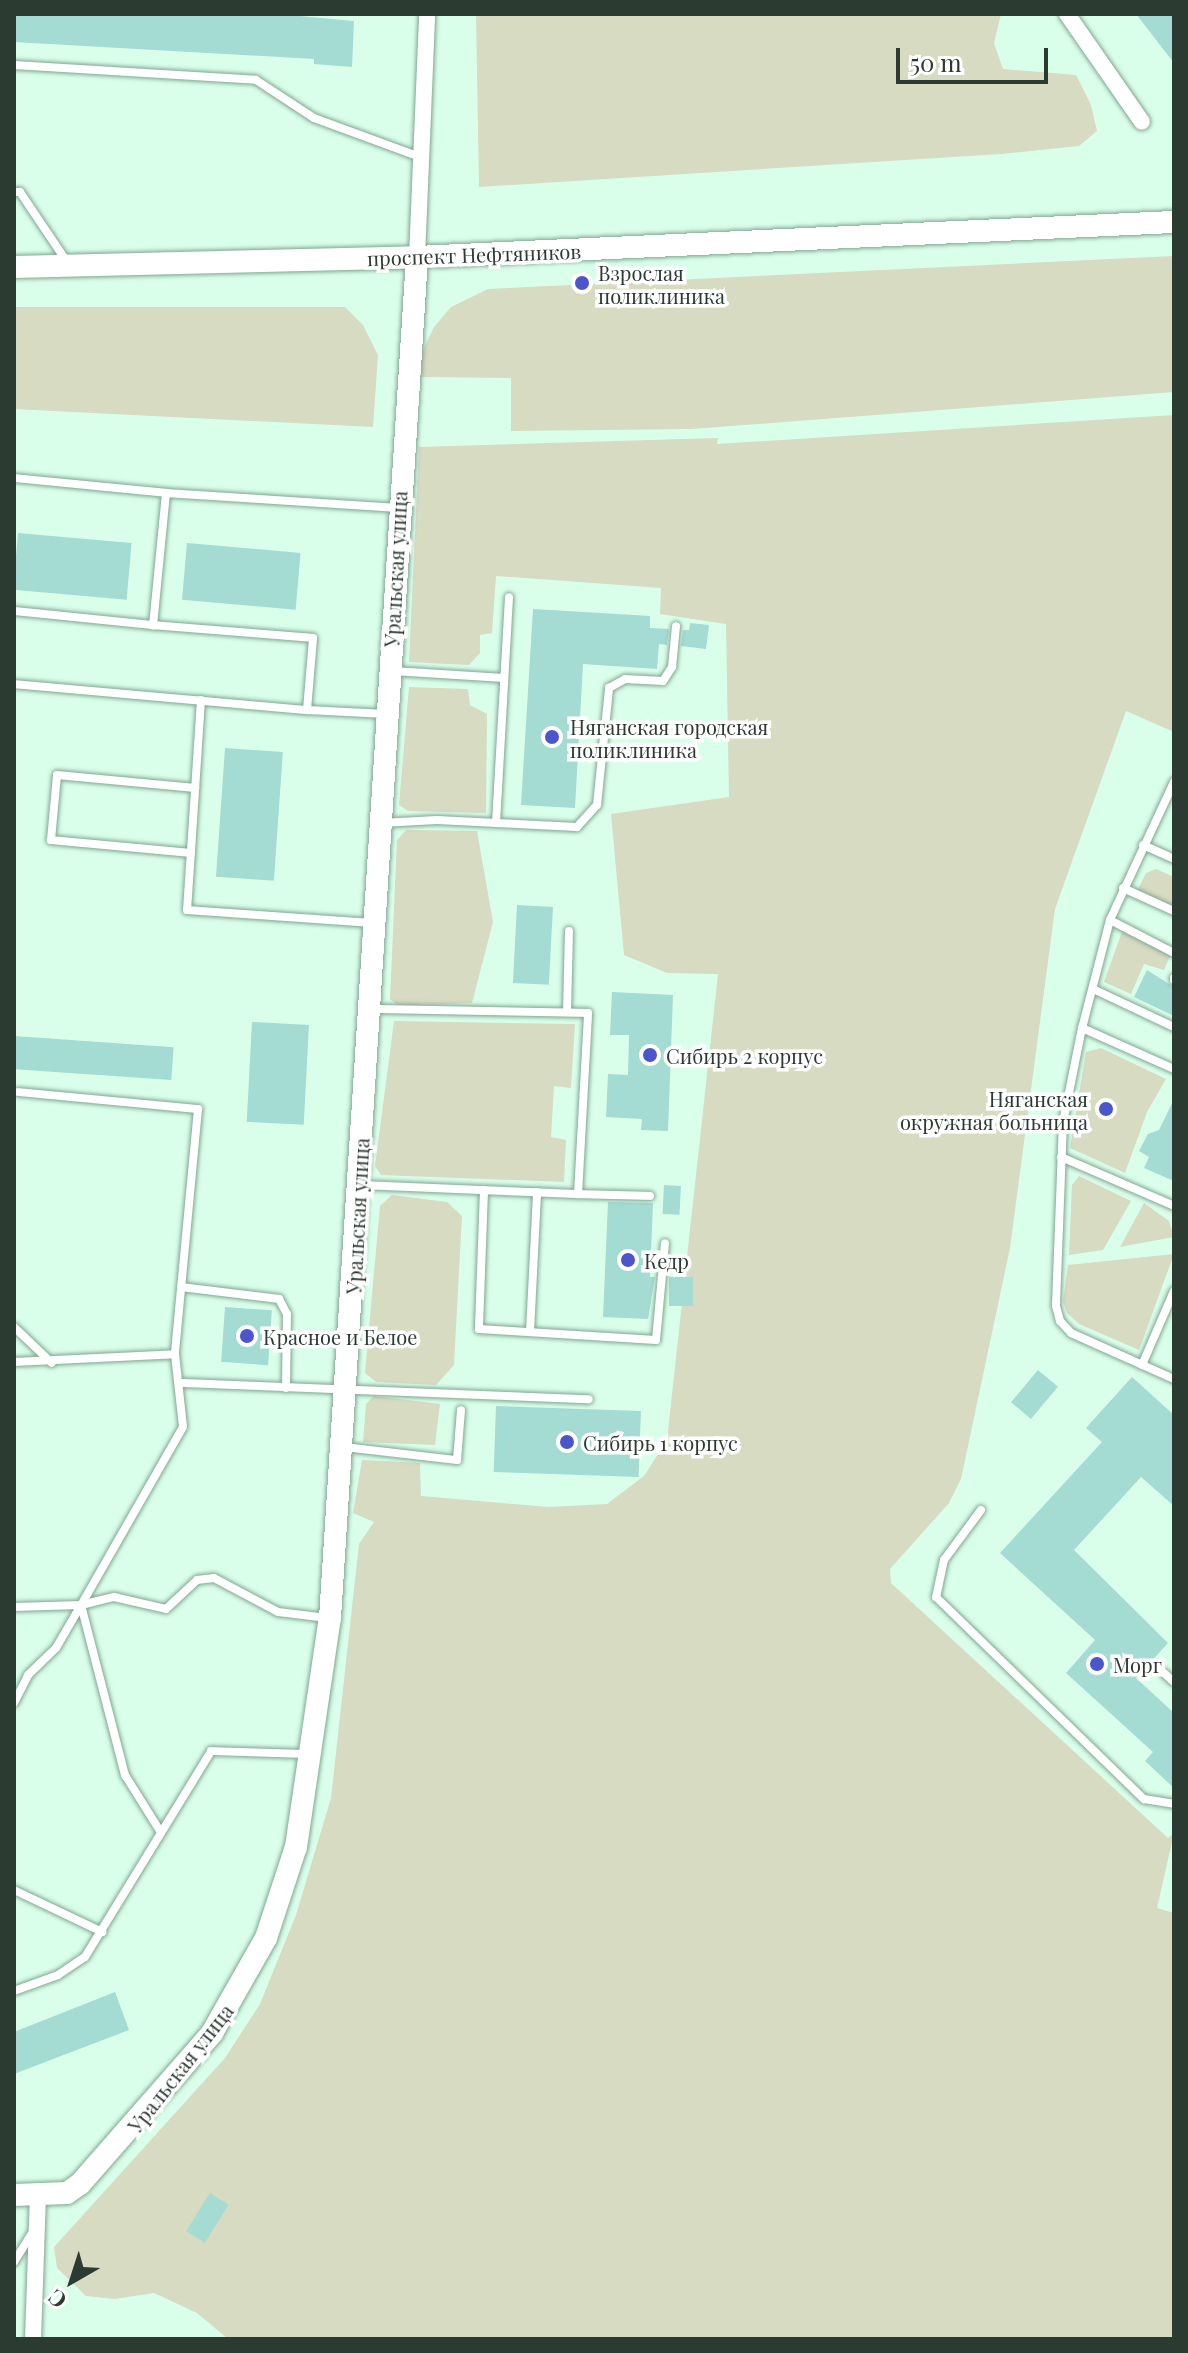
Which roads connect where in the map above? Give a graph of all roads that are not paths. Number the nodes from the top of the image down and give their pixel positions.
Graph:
1 (427, 14) edge
2 (1067, 14) edge
3 (14, 65) edge
4 (1142, 122) dead end
5 (420, 157) junction
6 (14, 192) edge
7 (1174, 222) edge
8 (417, 257) junction
9 (70, 266) junction
10 (14, 267) edge
11 (14, 478) edge
12 (166, 493) junction
13 (399, 508) junction
14 (509, 597) dead end
15 (14, 611) edge
16 (153, 625) junction
17 (676, 626) dead end
18 (390, 671) junction
19 (504, 678) junction
20 (14, 684) edge
21 (201, 700) junction
22 (307, 710) junction
23 (388, 714) junction
24 (1174, 782) edge
25 (195, 788) junction
26 (380, 823) junction
27 (496, 823) junction
28 (1143, 845) junction
29 (191, 853) junction
30 (1174, 859) edge
31 (1123, 888) junction
32 (1174, 911) edge
33 (1110, 920) junction
34 (374, 923) junction
35 (569, 931) dead end
36 (1174, 953) edge
37 (1093, 989) junction
38 (369, 1009) junction
39 (567, 1012) junction
40 (1174, 1027) edge
41 (1082, 1028) junction
42 (1174, 1069) edge
43 (18, 1092) dead end
44 (1061, 1157) junction
45 (358, 1185) junction
46 (484, 1190) junction
47 (537, 1192) junction
48 (578, 1194) junction
49 (650, 1196) dead end
50 (1174, 1206) edge
51 (665, 1243) dead end
52 (181, 1287) junction
53 (1174, 1291) edge
54 (14, 1327) edge
55 (530, 1332) junction
56 (175, 1354) junction
57 (14, 1362) edge
58 (52, 1364) junction
59 (1142, 1365) junction
60 (1174, 1379) edge
61 (182, 1383) junction
62 (348, 1387) junction
63 (286, 1388) junction
64 (589, 1399) dead end
65 (461, 1410) dead end
66 (343, 1447) junction
67 (981, 1510) dead end
68 (81, 1605) junction
69 (14, 1607) edge
70 (329, 1618) junction
71 (1164, 1673) dead end
72 (1174, 1682) edge
73 (14, 1703) edge
74 (313, 1754) junction
75 (1174, 1804) edge
76 (160, 1831) junction
77 (14, 1890) edge
78 (102, 1932) junction
79 (14, 1991) edge
80 (14, 2195) edge
81 (38, 2195) junction
82 (41, 2218) junction
83 (14, 2262) edge
84 (33, 2339) edge

1 - 5 street
2 - 4 street
3 - 5 lane
5 - 8 street
6 - 9 lane
7 - 8 street, проспект Нефтяников
8 - 9 street, проспект Нефтяников
8 - 13 street, Уральская улица
9 - 10 street, проспект Нефтяников
11 - 12 lane
12 - 13 lane
12 - 16 lane
13 - 18 street, Уральская улица
14 - 19 lane
15 - 16 lane
16 - 22 lane
17 - 27 lane
18 - 19 lane
18 - 23 street, Уральская улица
19 - 27 lane
20 - 21 lane
21 - 22 lane
21 - 25 lane
22 - 23 lane
23 - 26 street, Уральская улица
24 - 28 lane
25 - 29 lane
25 - 29 lane
26 - 27 lane
26 - 34 street, Уральская улица
28 - 30 lane
28 - 31 lane
29 - 34 lane
31 - 32 lane
31 - 33 lane
33 - 36 lane
33 - 37 lane
34 - 38 street, Уральская улица
35 - 39 lane
37 - 40 lane
37 - 41 lane
38 - 39 lane
38 - 45 street, Уральская улица
39 - 48 lane
41 - 42 lane
41 - 44 lane
43 - 52 lane
44 - 50 lane
44 - 59 lane
45 - 46 lane
45 - 62 street, Уральская улица
46 - 47 lane
46 - 55 lane
47 - 48 lane
47 - 55 lane
48 - 49 lane
51 - 55 lane
52 - 56 lane
52 - 63 lane
53 - 59 lane
54 - 58 lane
56 - 58 lane
56 - 61 lane
57 - 58 lane
59 - 60 lane
61 - 63 lane
61 - 68 lane
62 - 63 lane
62 - 64 lane
62 - 66 street, Уральская улица
65 - 66 lane
66 - 70 street, Уральская улица
67 - 75 lane
68 - 69 lane
68 - 70 lane
68 - 73 lane
68 - 76 lane
70 - 74 street, Уральская улица
71 - 72 lane
74 - 76 lane
74 - 81 street, Уральская улица
76 - 78 lane
77 - 78 lane
78 - 79 lane
80 - 81 street
81 - 82 street
82 - 83 lane
82 - 84 street

